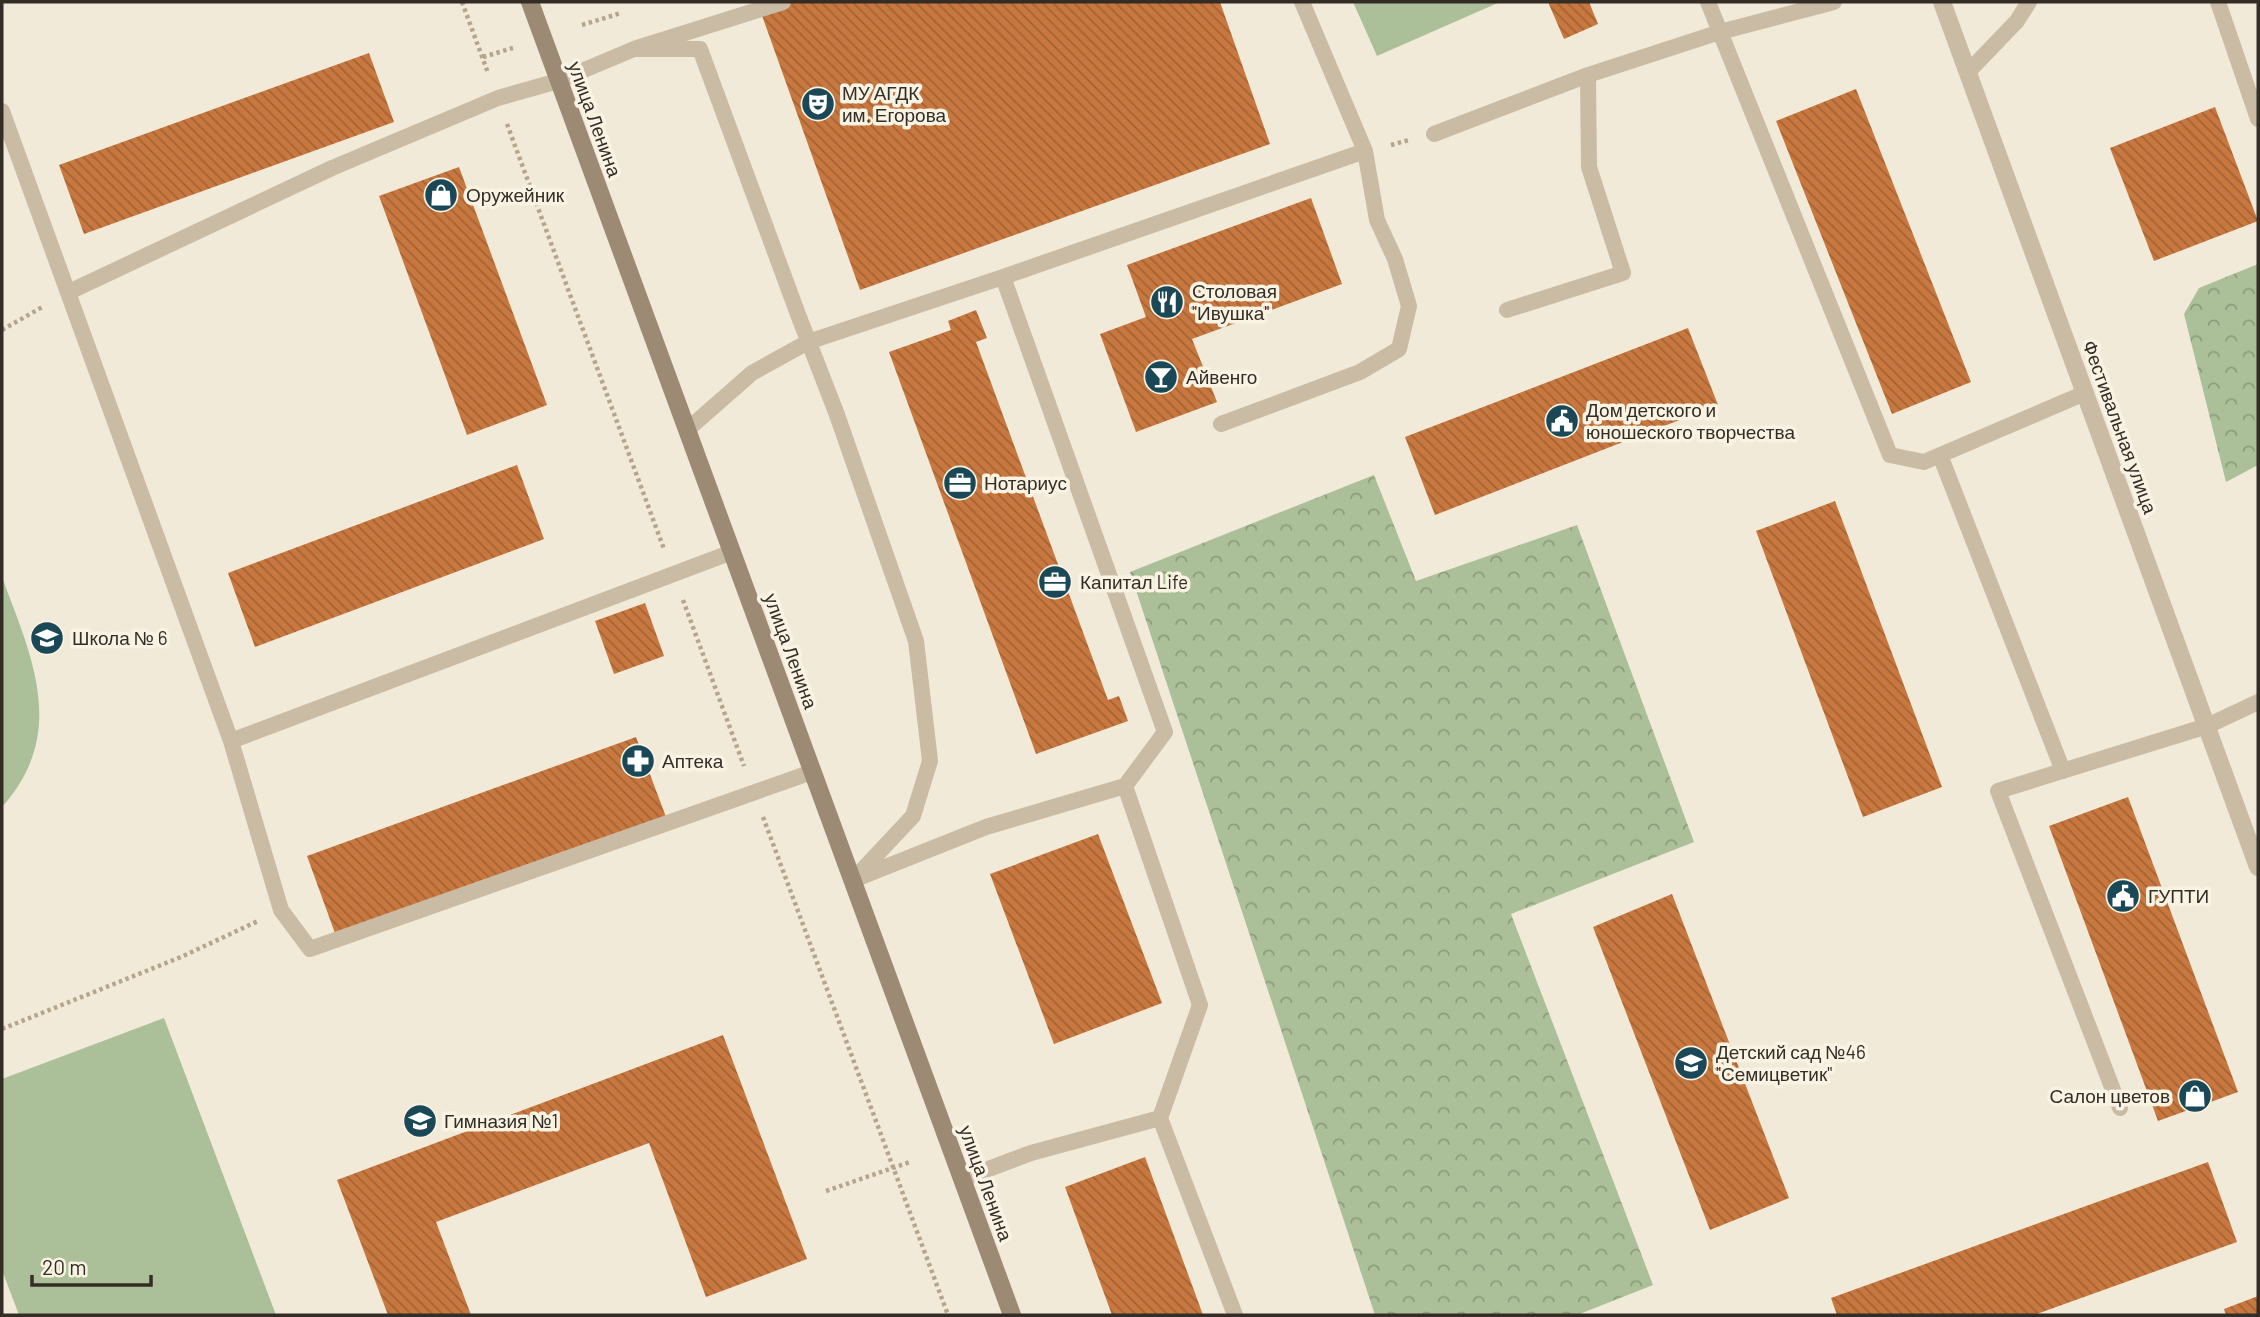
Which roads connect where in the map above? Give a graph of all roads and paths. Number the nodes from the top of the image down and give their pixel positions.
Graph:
1 (462, 2) edge
2 (530, 2) edge
3 (783, 2) edge
4 (1302, 2) edge
5 (1708, 2) edge
6 (1834, 2) edge
7 (1942, 2) edge
8 (2029, 2) edge
9 (2218, 2) edge
10 (621, 13) dead end
11 (582, 25) dead end
12 (1720, 32) junction
13 (513, 48) dead end
14 (634, 49) junction
15 (482, 57) junction
16 (1968, 72) junction
17 (1588, 75) junction
18 (558, 81) junction
19 (498, 98) junction
20 (2, 111) edge
21 (2258, 119) edge
22 (1434, 134) joint
23 (1365, 151) junction
24 (1003, 277) junction
25 (69, 292) junction
26 (1507, 310) dead end
27 (2, 330) edge
28 (808, 342) junction
29 (2085, 393) junction
30 (1221, 424) dead end
31 (687, 430) junction
32 (1940, 455) junction
33 (732, 552) junction
34 (673, 573) junction
35 (2258, 702) edge
36 (2207, 726) junction
37 (231, 741) junction
38 (2063, 771) junction
39 (812, 772) junction
40 (1125, 786) junction
41 (754, 793) junction
42 (2258, 867) edge
43 (853, 880) junction
44 (281, 910) junction
45 (2, 1029) edge
46 (2120, 1108) dead end
47 (1160, 1118) junction
48 (910, 1162) dead end
49 (893, 1167) junction
50 (962, 1179) junction
51 (826, 1191) dead end
52 (948, 1315) edge
53 (1012, 1315) edge
54 (1235, 1315) edge

1 - 15 path
2 - 18 street, улица Ленина
3 - 14 lane
4 - 23 lane
5 - 12 lane
6 - 12 lane
7 - 16 street, Фестивальная улица
8 - 16 lane
9 - 21 lane
10 - 11 path
12 - 17 lane
12 - 32 lane
13 - 15 path
14 - 18 lane
14 - 28 lane
15 - 19 path
16 - 29 street, Фестивальная улица
17 - 22 lane
17 - 26 lane
18 - 19 lane
18 - 31 street, улица Ленина
19 - 25 lane
19 - 34 path
20 - 25 lane
22 - 23 path
23 - 24 lane
23 - 30 lane
24 - 28 lane
24 - 40 lane
25 - 27 path
25 - 37 lane
28 - 31 lane
28 - 43 lane
29 - 32 lane
29 - 36 street, Фестивальная улица
31 - 33 street, улица Ленина
32 - 38 lane
33 - 34 lane
33 - 39 street, улица Ленина
34 - 37 lane
34 - 41 path
35 - 36 lane
36 - 38 lane
36 - 42 street, Фестивальная улица
37 - 44 lane
38 - 46 lane
39 - 41 lane
39 - 43 street, улица Ленина
40 - 43 lane
40 - 47 lane
41 - 44 lane
41 - 49 path
43 - 50 street, улица Ленина
44 - 45 path
47 - 50 lane
47 - 54 lane
48 - 49 path
49 - 51 path
49 - 52 path
50 - 53 street, улица Ленина

